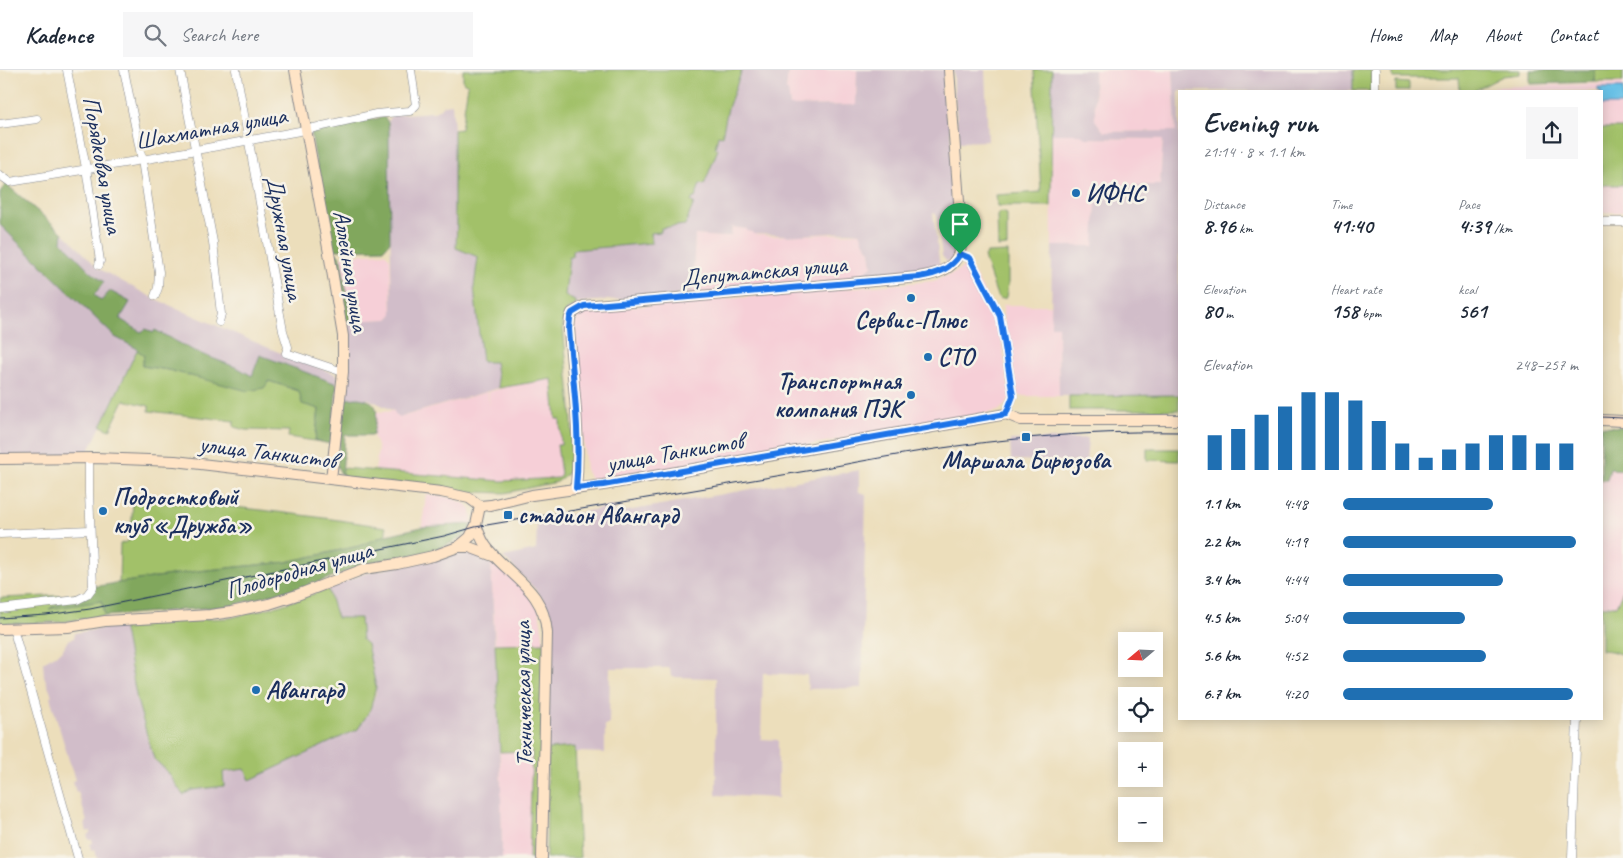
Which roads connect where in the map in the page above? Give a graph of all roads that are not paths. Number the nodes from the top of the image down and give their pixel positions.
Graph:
1 (67, 70) edge
2 (124, 70) edge
3 (180, 70) edge
4 (236, 70) edge
5 (295, 70) edge
6 (411, 70) edge
7 (949, 70) edge
8 (1375, 70) edge
9 (1375, 90) edge
10 (36, 119) dead end
11 (0, 124) edge
12 (305, 130) junction
13 (248, 140) junction
14 (194, 150) junction
15 (142, 160) junction
16 (86, 168) junction
17 (0, 175) edge
18 (1603, 222) edge
19 (1623, 222) edge
20 (960, 254) junction
21 (99, 265) dead end
22 (155, 296) dead end
23 (219, 322) dead end
24 (343, 372) junction
25 (1006, 414) junction
26 (1178, 420) edge
27 (1603, 420) edge
28 (1623, 421) edge
29 (90, 458) junction
30 (0, 459) edge
31 (331, 479) junction
32 (576, 488) junction
33 (480, 506) junction
34 (476, 525) junction
35 (90, 530) junction
36 (0, 534) edge
37 (458, 547) junction
38 (499, 559) junction
39 (0, 609) edge
40 (12, 628) junction
41 (0, 629) edge
42 (1577, 720) edge
43 (78, 858) edge
44 (542, 858) edge
45 (1572, 858) edge

1 - 16 street, Порядковая улица
2 - 15 street
3 - 14 street
4 - 13 street, Дружная улица
5 - 12 main road, Аллейная улица
6 - 12 street, Шахматная улица
7 - 20 main road
8 - 9 street
10 - 11 street
12 - 13 street, Шахматная улица
12 - 24 main road, Аллейная улица
13 - 14 street, Шахматная улица
13 - 24 street, Дружная улица
14 - 15 street, Шахматная улица
14 - 23 street
15 - 16 street, Шахматная улица
15 - 22 street
16 - 17 street, Шахматная улица
16 - 21 street, Порядковая улица
18 - 19 street
20 - 25 street
20 - 32 main road, Депутатская улица
24 - 31 main road, Аллейная улица
25 - 26 main road, улица Танкистов
25 - 32 main road, улица Танкистов
27 - 28 main road
29 - 30 main road, улица Танкистов
29 - 31 main road, улица Танкистов
29 - 35 street
31 - 33 main road, улица Танкистов
32 - 33 main road, улица Танкистов
33 - 34 main road
34 - 37 main road, Плодородная улица
34 - 38 main road, Техническая улица
35 - 36 street
35 - 39 street
37 - 38 main road
37 - 40 main road, Плодородная улица
38 - 44 main road, Техническая улица
40 - 41 main road, Плодородная улица
40 - 43 street
42 - 45 street

